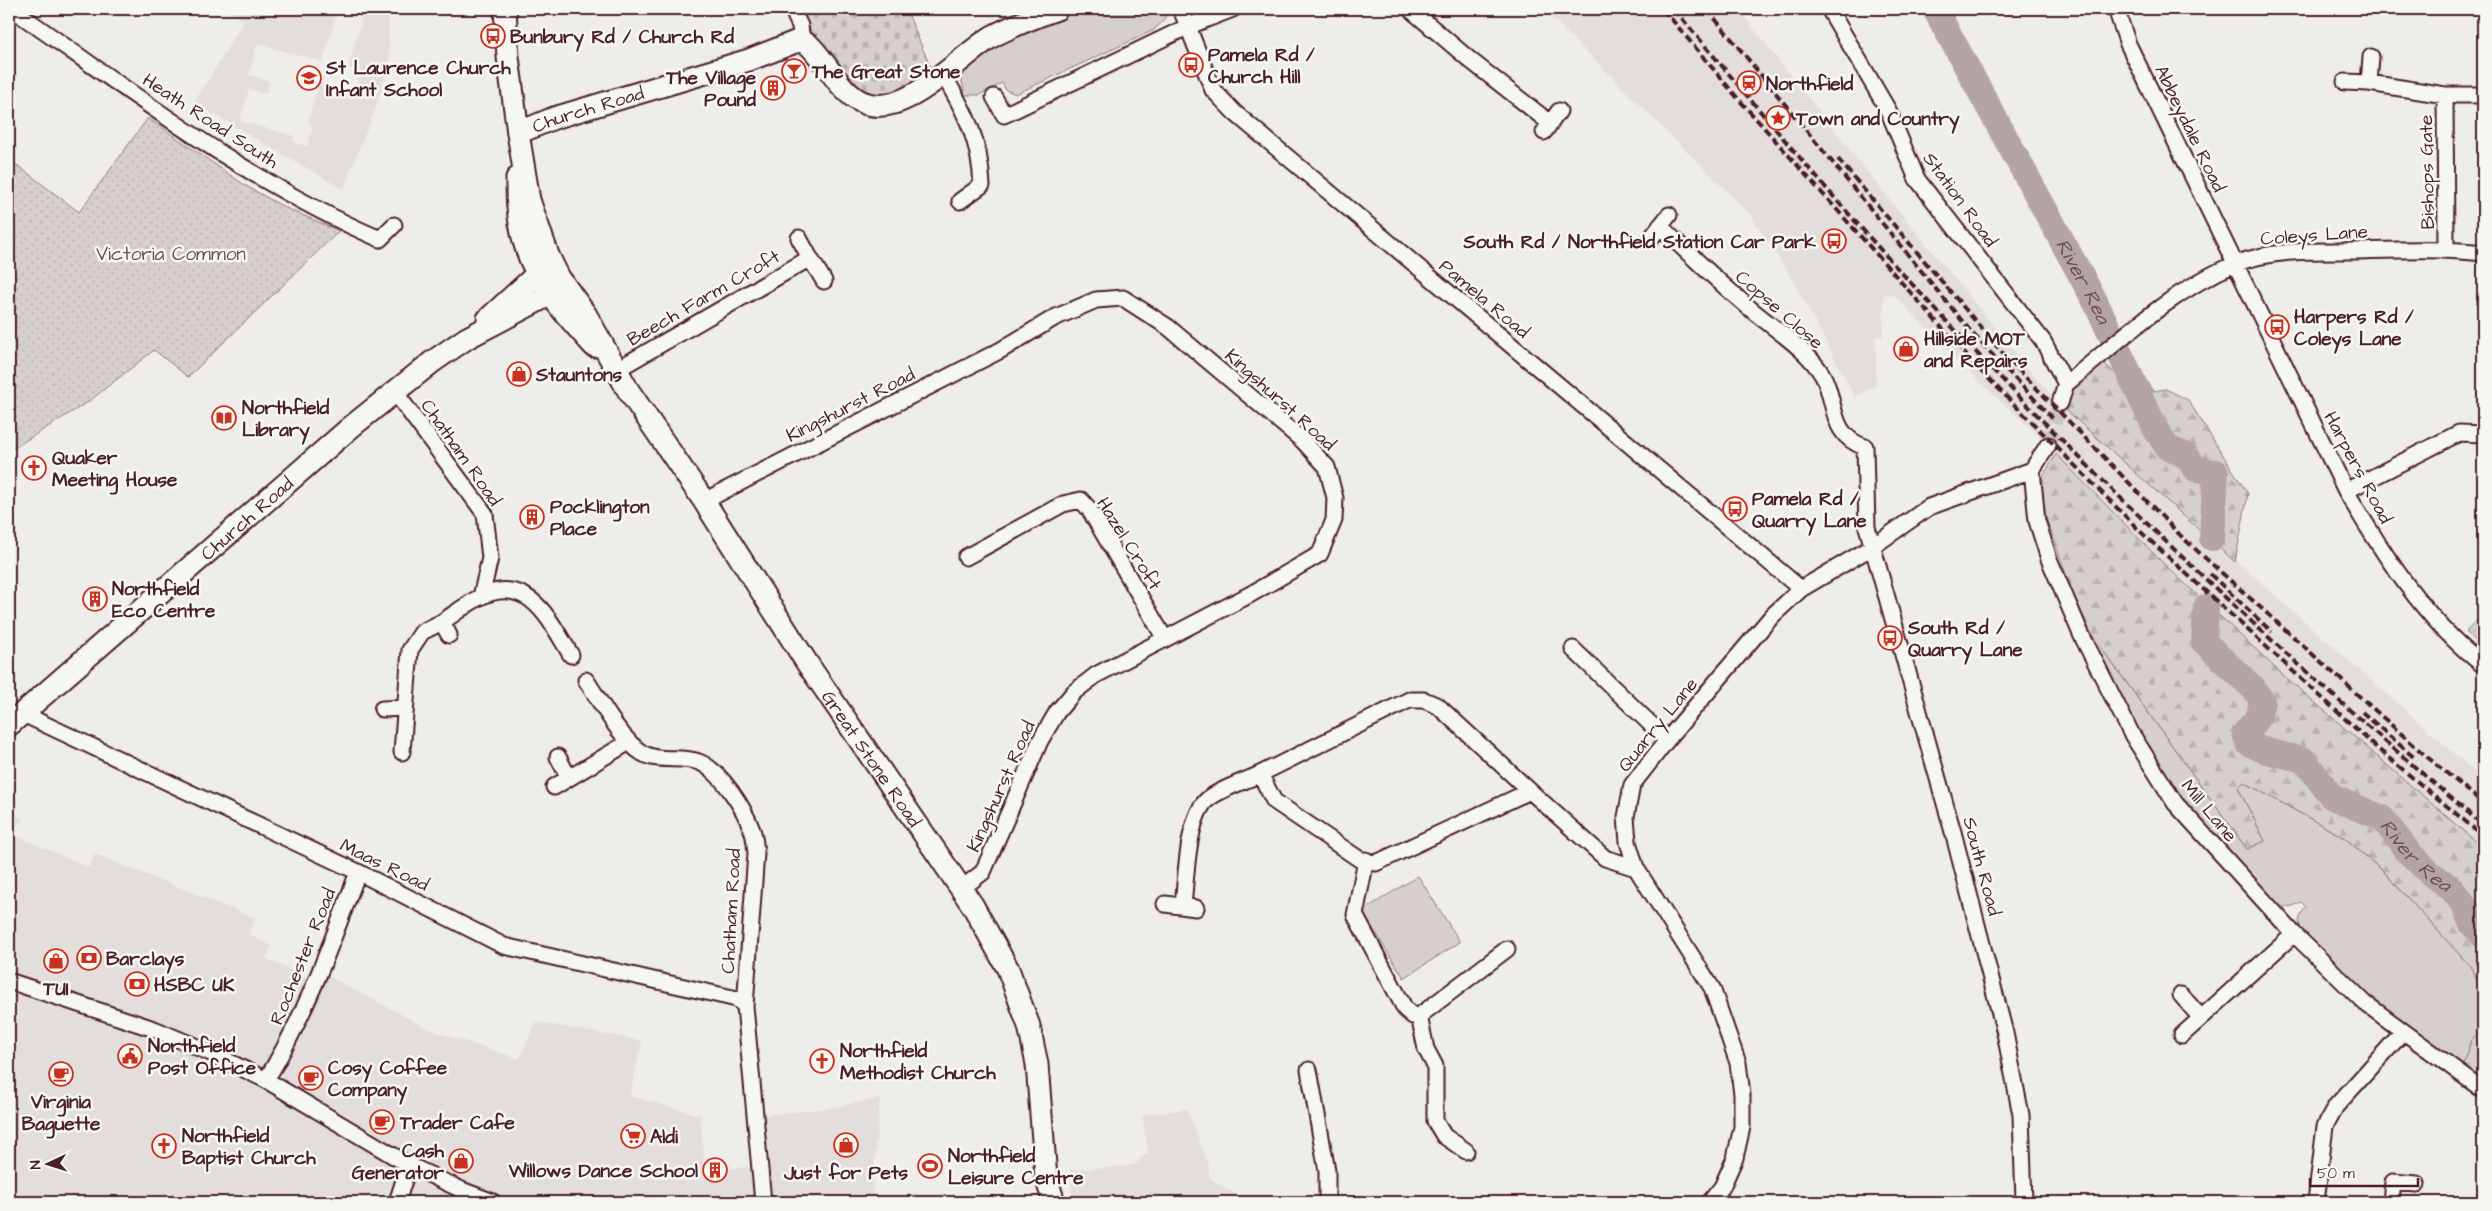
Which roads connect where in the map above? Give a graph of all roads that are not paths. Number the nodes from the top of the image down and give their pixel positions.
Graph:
1 (12, 9) edge
2 (505, 9) edge
3 (792, 9) edge
4 (1057, 9) edge
5 (1181, 9) edge
6 (1233, 9) edge
7 (1410, 9) edge
8 (1829, 9) edge
9 (2116, 9) edge
10 (1189, 26) junction
11 (802, 41) junction
12 (2371, 57) dead end
13 (944, 76) junction
14 (2345, 82) dead end
15 (2369, 83) junction
16 (2445, 95) junction
17 (2483, 95) edge
18 (994, 97) dead end
19 (1551, 122) dead end
20 (518, 133) junction
21 (960, 201) dead end
22 (394, 225) dead end
23 (1660, 226) dead end
24 (799, 238) dead end
25 (2446, 249) junction
26 (2483, 253) edge
27 (810, 258) junction
28 (2235, 264) junction
29 (536, 276) junction
30 (558, 276) junction
31 (824, 281) dead end
32 (549, 295) junction
33 (467, 338) junction
34 (616, 370) junction
35 (2066, 384) junction
36 (395, 392) junction
37 (2060, 403) tunnel mouth
38 (2483, 434) edge
39 (2048, 445) tunnel mouth
40 (2032, 470) junction
41 (2346, 490) junction
42 (704, 501) junction
43 (1872, 547) junction
44 (966, 557) dead end
45 (1802, 589) junction
46 (481, 596) junction
47 (1165, 639) junction
48 (1573, 649) dead end
49 (571, 655) dead end
50 (2483, 665) edge
51 (586, 680) dead end
52 (405, 708) junction
53 (382, 709) dead end
54 (15, 719) edge
55 (1667, 740) junction
56 (629, 742) junction
57 (402, 752) dead end
58 (558, 757) dead end
59 (1260, 774) junction
60 (569, 778) junction
61 (554, 787) dead end
62 (1530, 791) junction
63 (1366, 860) junction
64 (1636, 868) junction
65 (358, 872) junction
66 (961, 889) junction
67 (1165, 904) dead end
68 (2294, 934) junction
69 (1507, 949) dead end
70 (9, 982) edge
71 (2181, 995) dead end
72 (745, 1006) junction
73 (1419, 1016) junction
74 (2201, 1018) junction
75 (2403, 1032) junction
76 (2182, 1035) dead end
77 (1309, 1070) dead end
78 (266, 1080) junction
79 (2483, 1090) edge
80 (1466, 1152) dead end
81 (409, 1165) junction
82 (1046, 1178) junction
83 (2417, 1184) dead end
84 (397, 1202) edge
85 (494, 1202) edge
86 (763, 1202) edge
87 (1040, 1202) edge
88 (1054, 1202) edge
89 (1327, 1202) edge
90 (1710, 1202) edge
91 (2024, 1202) edge
92 (2316, 1202) edge
93 (2390, 1202) edge

1 - 22 street, Heath Road South
2 - 20 street
3 - 11 street
4 - 13 street
5 - 10 street, Pamela Road
6 - 10 street
7 - 19 street
8 - 35 street, Station Road
9 - 28 street, Abbeydale Road
10 - 18 street
10 - 45 street, Pamela Road
11 - 13 street
11 - 20 street, Church Road
12 - 15 street
13 - 21 street
14 - 15 street, Bishops Gate
15 - 16 street, Bishops Gate
16 - 17 street, Bishops Gate
16 - 25 street, Bishops Gate
20 - 29 street, Church Road
20 - 30 street, Church Road
23 - 43 street, Copse Close
24 - 27 street, Beech Farm Croft
25 - 26 street, Coleys Lane
25 - 28 street, Coleys Lane
27 - 31 street, Beech Farm Croft
27 - 34 street, Beech Farm Croft
28 - 35 street, Coleys Lane
28 - 41 street, Harpers Road
29 - 30 street
29 - 32 street, Church Road
29 - 33 street, Church Road
30 - 32 street
30 - 34 street, Great Stone Road
32 - 33 street, Church Road
32 - 34 street, Great Stone Road
33 - 36 street, Church Road
34 - 42 street, Great Stone Road
35 - 37 street
36 - 46 street, Chatham Road
36 - 54 street, Church Road
38 - 41 street
39 - 40 street
40 - 43 street, Quarry Lane
40 - 68 street, Mill Lane
41 - 50 street, Harpers Road
42 - 47 street, Kingshurst Road
42 - 66 street, Great Stone Road
43 - 45 street, Quarry Lane
43 - 91 street, South Road
44 - 47 street, Hazel Croft
45 - 55 street, Quarry Lane
46 - 49 street
46 - 52 street
47 - 66 street, Kingshurst Road
48 - 55 street
51 - 56 street, Chatham Road
52 - 53 street
52 - 57 street
54 - 65 street, Maas Road
55 - 64 street, Quarry Lane
56 - 60 street
56 - 72 street, Chatham Road
58 - 60 street
59 - 62 street
59 - 63 street
59 - 67 street
60 - 61 street
62 - 63 street
62 - 64 street
63 - 73 street
64 - 90 street, Quarry Lane
65 - 72 street, Maas Road
65 - 78 street, Rochester Road
66 - 82 street, Great Stone Road
68 - 74 street
68 - 75 street, Mill Lane
69 - 73 street
70 - 78 street
71 - 74 street
72 - 86 street, Chatham Road
73 - 80 street
74 - 76 street
75 - 79 street, Mill Lane
75 - 92 street
77 - 89 street
78 - 81 street
81 - 84 street
81 - 85 street
82 - 87 street, Great Stone Road
82 - 88 street, Great Stone Road
83 - 93 street

